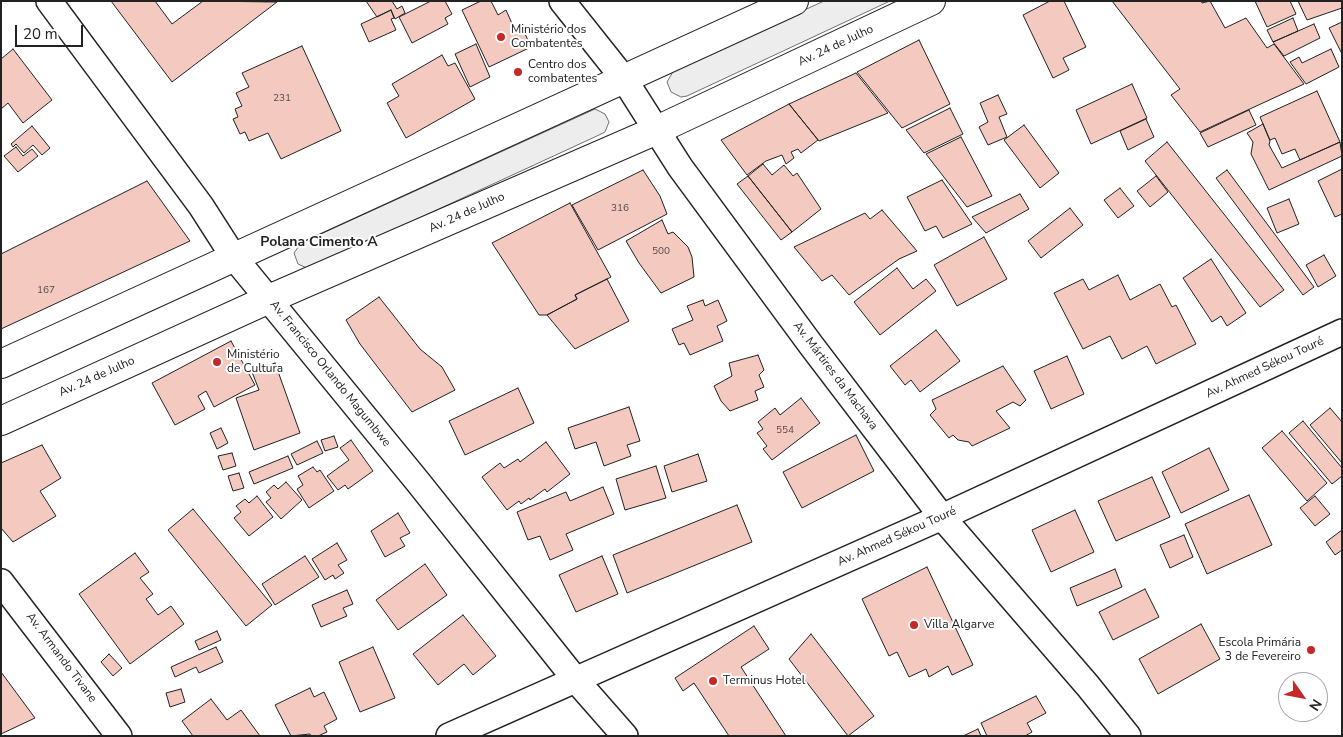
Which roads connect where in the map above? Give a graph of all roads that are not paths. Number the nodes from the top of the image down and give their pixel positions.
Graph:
1 (49, 1) edge
2 (562, 1) edge
3 (794, 1) edge
4 (931, 1) edge
5 (624, 79) junction
6 (657, 130) junction
7 (233, 256) junction
8 (269, 299) junction
9 (1342, 332) edge
10 (1, 364) edge
11 (1, 421) edge
12 (942, 517) junction
13 (1, 582) edge
14 (575, 679) junction
15 (119, 736) edge
16 (449, 736) edge
17 (625, 736) edge
18 (1128, 736) edge

1 - 7 street, Av. Francisco Orlando Magumbwe
2 - 5 street, Av. Mártires da Machava
3 - 5 main road
4 - 6 main road, Av. 24 de Julho
5 - 6 street, Av. Mártires da Machava
5 - 7 main road
6 - 8 main road, Av. 24 de Julho
6 - 12 street, Av. Mártires da Machava
7 - 8 street, Av. Francisco Orlando Magumbwe
7 - 10 main road
8 - 11 main road, Av. 24 de Julho
8 - 14 street, Av. Francisco Orlando Magumbwe
9 - 12 street, Av. Ahmed Sékou Touré
12 - 14 street, Av. Ahmed Sékou Touré
12 - 18 street, Av. Mártires da Machava
13 - 15 street, Av. Armando Tivane
14 - 16 street, Av. Ahmed Sékou Touré
14 - 17 street, Av. Francisco Orlando Magumbwe

